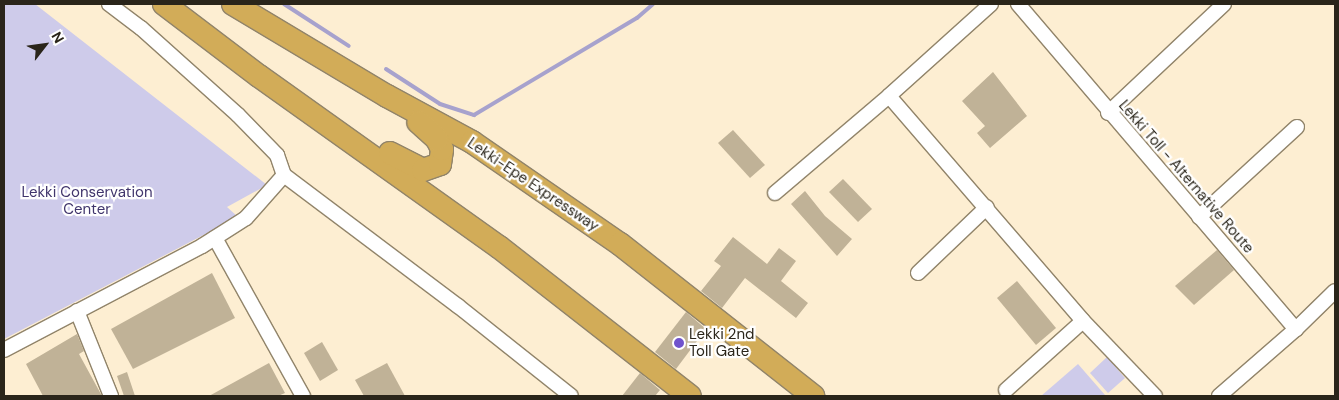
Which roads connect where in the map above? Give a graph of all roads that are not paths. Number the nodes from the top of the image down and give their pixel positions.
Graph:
1 (109, 4) edge
2 (164, 4) edge
3 (233, 4) edge
4 (991, 4) edge
5 (1018, 4) edge
6 (1224, 4) edge
7 (387, 96) junction
8 (889, 96) junction
9 (1108, 113) junction
10 (331, 127) junction
11 (1297, 128) dead end
12 (284, 175) junction
13 (775, 192) dead end
14 (987, 207) junction
15 (1198, 217) junction
16 (215, 238) junction
17 (918, 273) dead end
18 (1335, 291) edge
19 (77, 311) junction
20 (1083, 321) junction
21 (1296, 329) junction
22 (4, 350) edge
23 (1006, 390) dead end
24 (111, 396) edge
25 (303, 396) edge
26 (570, 396) edge
27 (690, 396) edge
28 (813, 396) edge
29 (1155, 396) edge
30 (1219, 396) edge

1 - 12 street
2 - 10 highway
3 - 7 highway, Lekki-Epe Expressway
4 - 8 street
5 - 9 street, Lekki Toll - Alternative Route
6 - 9 street
7 - 10 highway
7 - 28 highway, Lekki-Epe Expressway
8 - 13 street
8 - 14 street
9 - 15 street, Lekki Toll - Alternative Route
10 - 27 highway
11 - 15 street
12 - 16 street
12 - 26 street
14 - 17 street
14 - 20 street
15 - 21 street, Lekki Toll - Alternative Route
16 - 19 street
16 - 25 street
18 - 21 street
19 - 22 street
19 - 24 street
20 - 23 street
20 - 29 street
21 - 30 street

